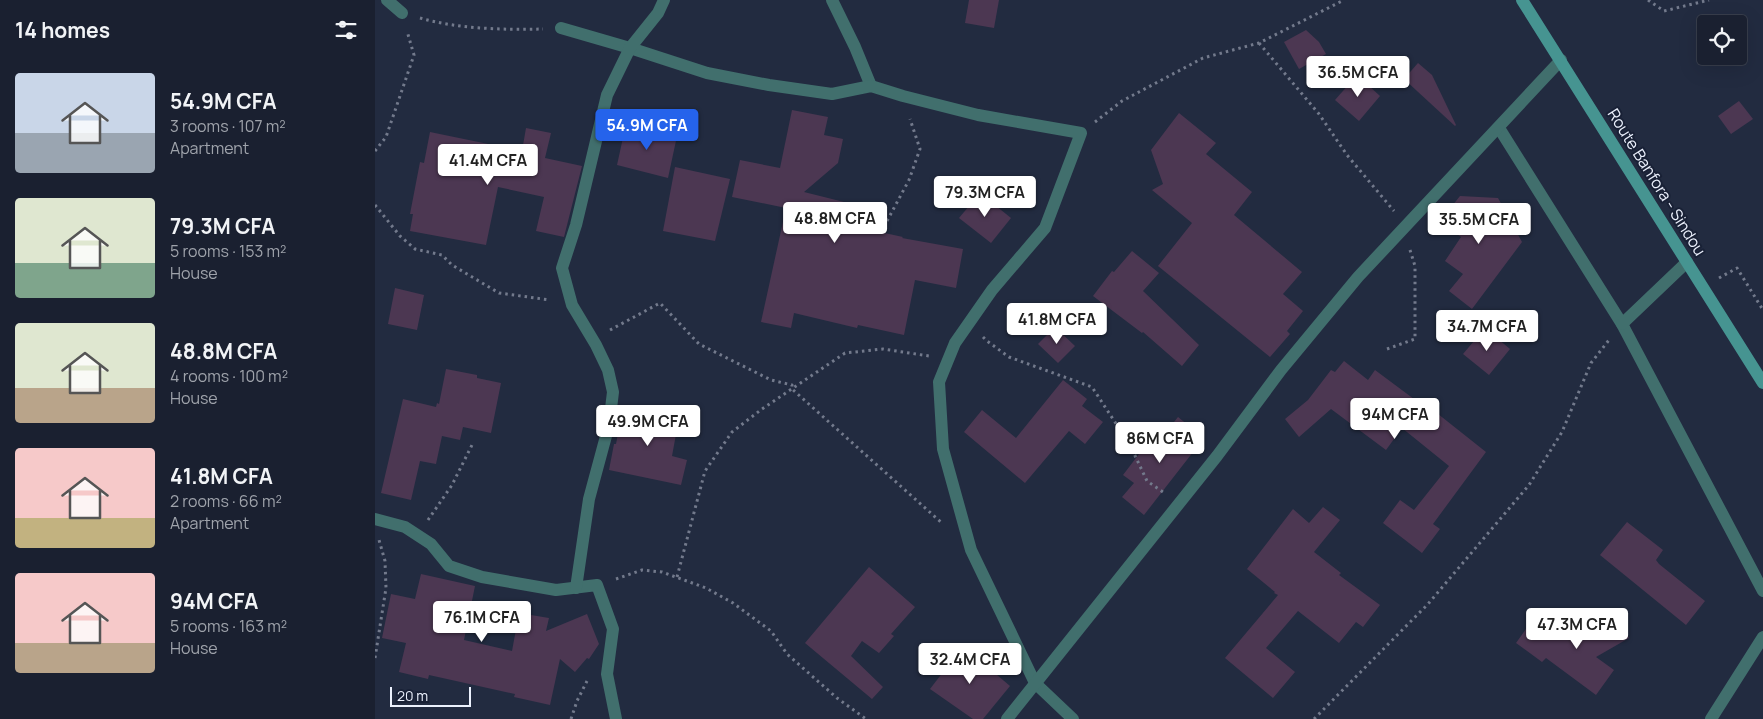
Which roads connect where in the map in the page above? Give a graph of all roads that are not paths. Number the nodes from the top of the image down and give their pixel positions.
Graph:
1 (387, 0) edge
2 (664, 0) edge
3 (1522, 0) edge
4 (835, 3) edge
5 (402, 13) road end
6 (561, 28) road end
7 (630, 48) junction
8 (1561, 60) junction
9 (871, 86) junction
10 (1499, 128) junction
11 (1687, 262) junction
12 (1622, 324) junction
13 (1763, 383) edge
14 (375, 519) edge
15 (576, 588) junction
16 (1763, 590) edge
17 (1763, 637) edge
18 (1035, 683) junction
19 (1015, 714) edge
20 (616, 719) edge
21 (1007, 719) edge
22 (1073, 719) edge
23 (1711, 719) edge

1 - 5 street
2 - 7 street
3 - 8 main road, Route Banfora - Sindou
4 - 9 street
6 - 7 street
7 - 9 street
7 - 15 street
8 - 10 street
8 - 11 main road, Route Banfora - Sindou
9 - 18 street
10 - 12 street
10 - 18 street
11 - 12 street
11 - 13 main road, Route Banfora - Sindou
12 - 16 street
14 - 15 street
15 - 20 street
17 - 23 street
18 - 19 street
18 - 22 street
19 - 21 street

